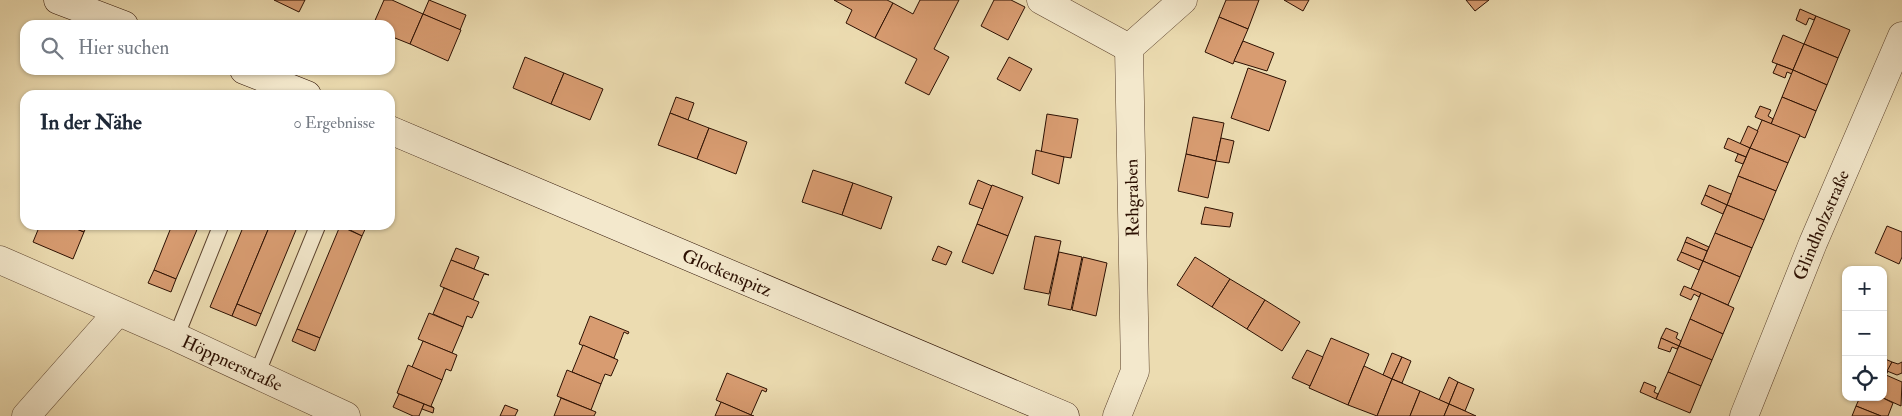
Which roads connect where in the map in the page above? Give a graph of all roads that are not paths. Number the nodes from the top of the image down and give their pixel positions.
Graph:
1 (58, 0) edge
2 (1041, 0) edge
3 (1183, 0) edge
4 (111, 20) edge
5 (1902, 36) edge
6 (1129, 48) junction
7 (257, 75) edge
8 (294, 90) edge
9 (395, 132) edge
10 (219, 230) edge
11 (316, 230) edge
12 (0, 260) edge
13 (118, 313) junction
14 (176, 337) junction
15 (257, 374) junction
16 (26, 416) edge
17 (346, 416) edge
18 (1065, 416) edge
19 (1117, 416) edge
20 (1744, 416) edge

1 - 4 street
2 - 6 street
3 - 6 street
5 - 20 street, Glindholzstraße
6 - 19 street, Rehgraben
7 - 8 street
9 - 18 street, Glockenspitz
10 - 14 lane
11 - 15 lane
12 - 13 street, Höppnerstraße
13 - 14 street, Höppnerstraße
13 - 16 street
14 - 15 street, Höppnerstraße
15 - 17 street, Höppnerstraße

